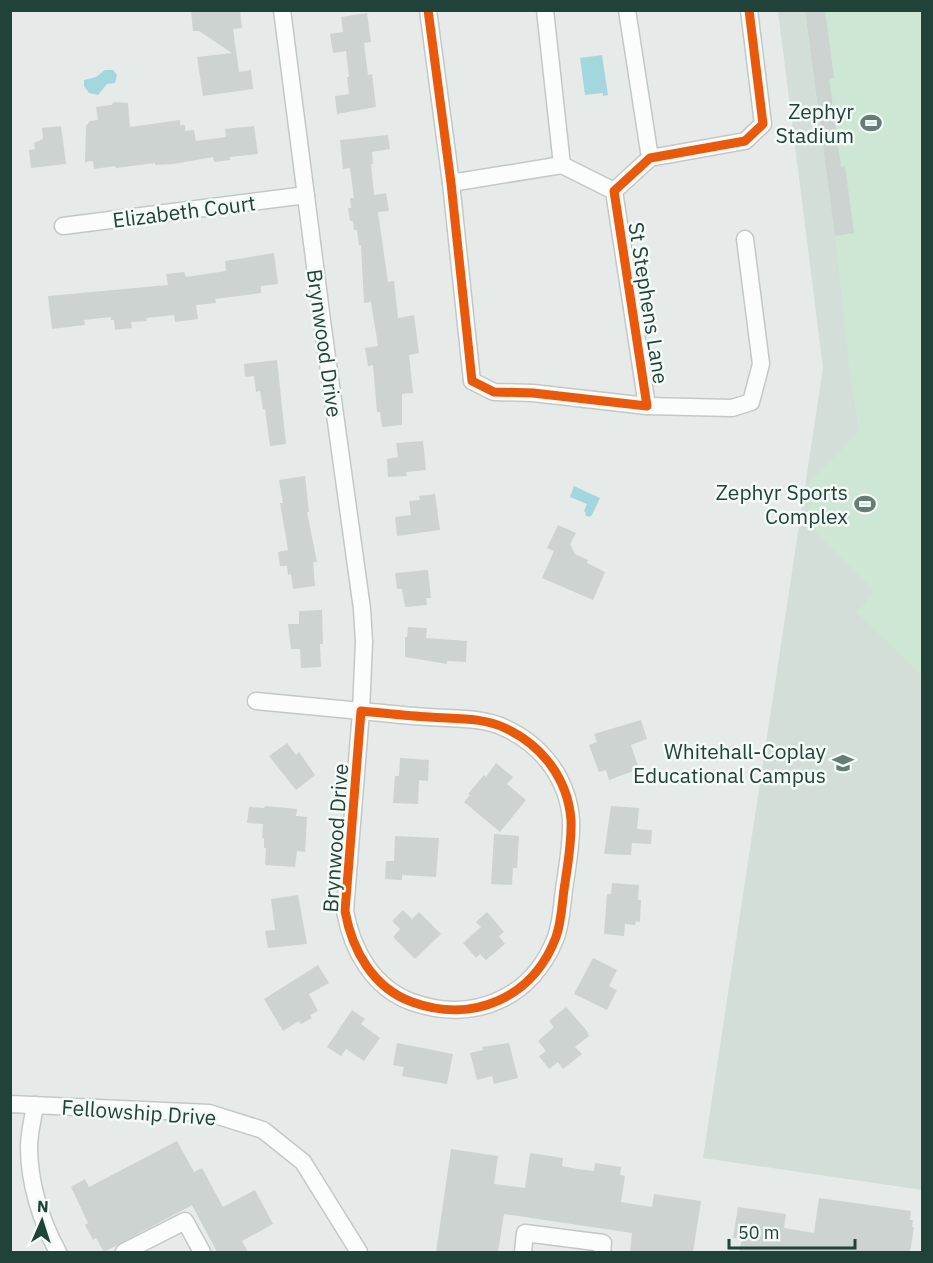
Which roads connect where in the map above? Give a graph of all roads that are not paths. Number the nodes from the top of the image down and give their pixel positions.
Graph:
1 (282, 10) edge
2 (428, 10) edge
3 (545, 10) edge
4 (627, 10) edge
5 (749, 10) edge
6 (650, 158) junction
7 (562, 165) junction
8 (451, 183) junction
9 (614, 191) junction
10 (306, 195) junction
11 (63, 226) dead end
12 (746, 238) dead end
13 (647, 406) junction
14 (256, 701) dead end
15 (361, 711) junction
16 (10, 1104) edge
17 (35, 1105) junction
18 (58, 1252) edge
19 (124, 1252) edge
20 (202, 1252) edge
21 (359, 1252) edge
22 (523, 1252) edge
23 (602, 1252) edge

1 - 10 street, Brynwood Drive
2 - 8 street, St Stephens Lane
3 - 7 street
4 - 6 street
5 - 6 street
6 - 9 street
7 - 8 street
7 - 9 street
8 - 13 street, St Stephens Lane
9 - 13 street, St Stephens Lane
10 - 11 street, Elizabeth Court
10 - 15 street, Brynwood Drive
12 - 13 street, St Stephens Lane
14 - 15 street, Brynwood Drive
15 - 15 street, Brynwood Drive
16 - 17 street, Fellowship Drive
17 - 18 street, Fellowship Drive
17 - 21 street, Fellowship Drive
19 - 20 street
22 - 23 street

